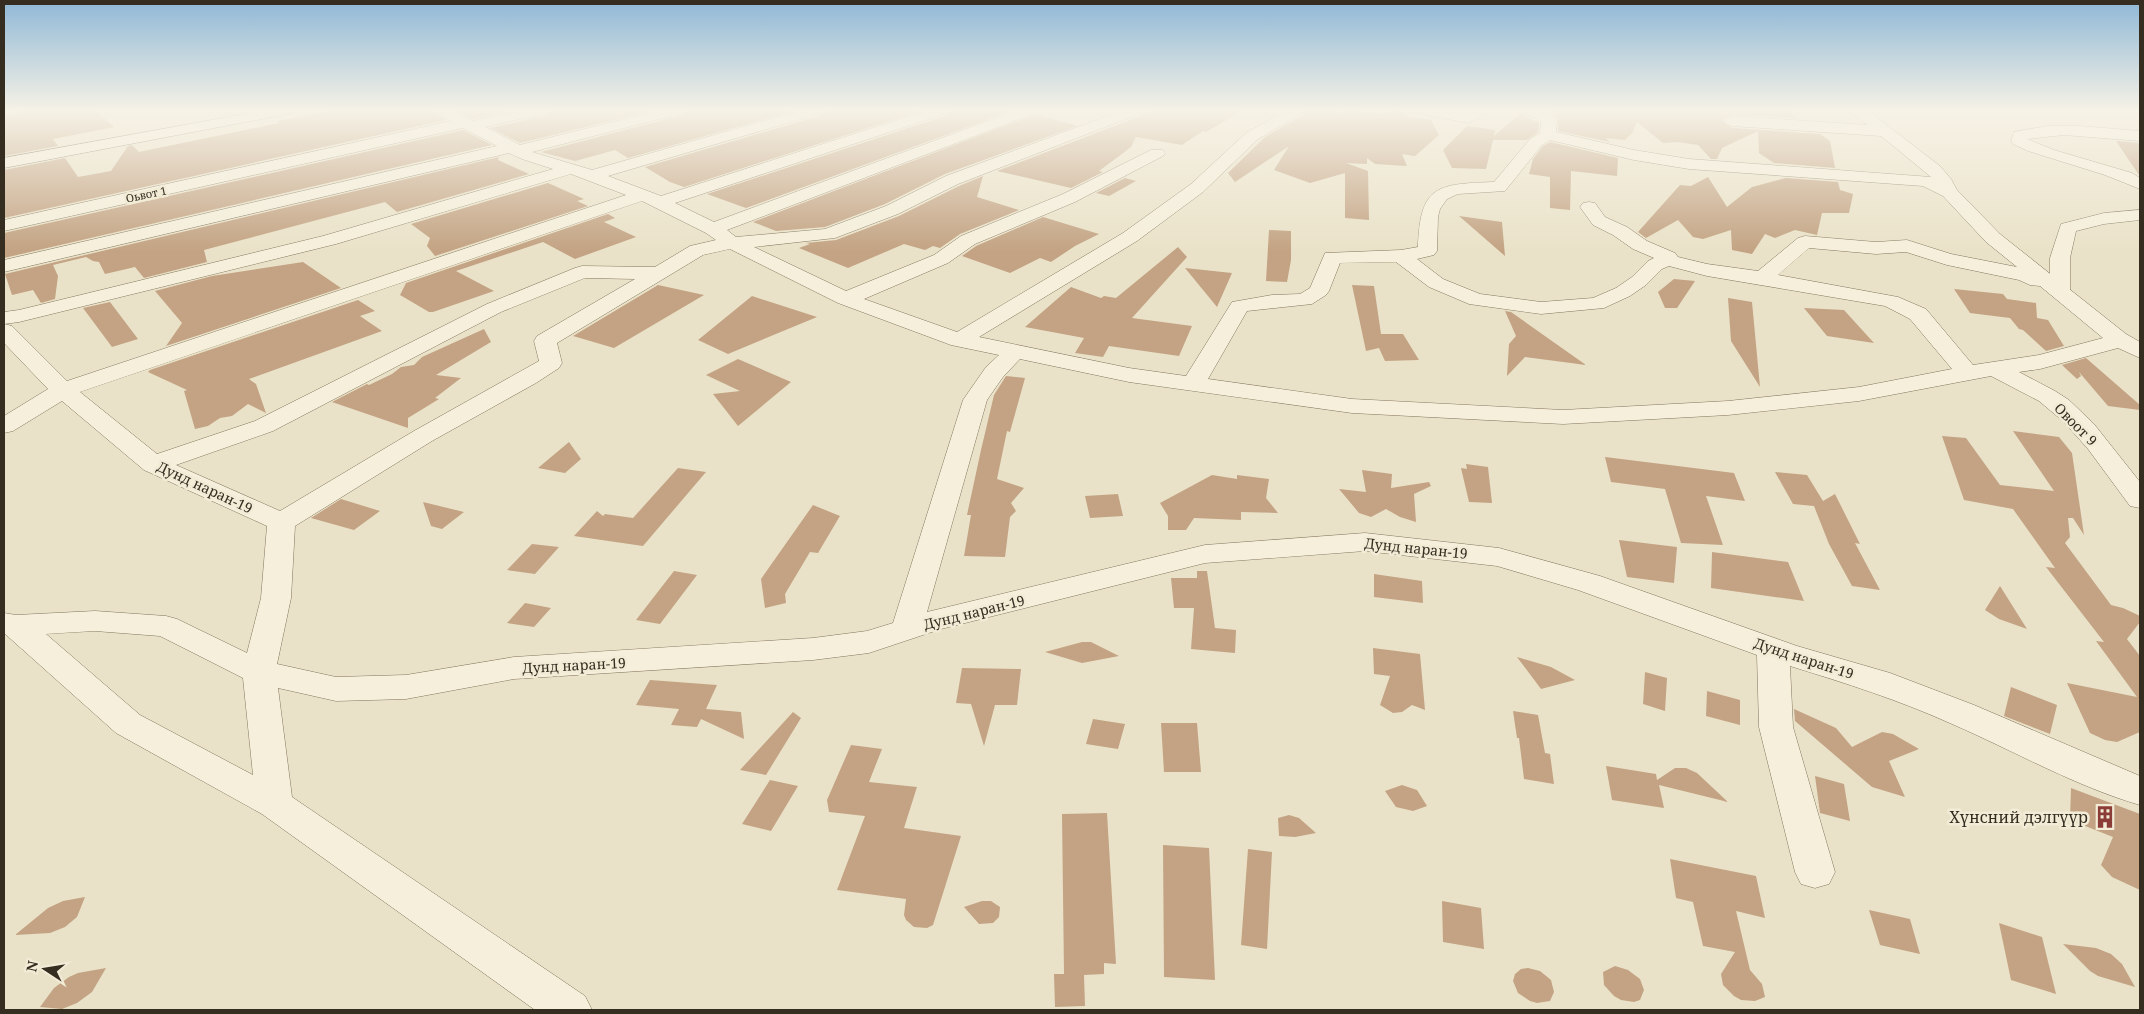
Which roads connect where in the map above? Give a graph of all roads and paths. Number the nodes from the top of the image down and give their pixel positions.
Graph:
1 (34, 157) edge
2 (315, 157) edge
3 (477, 157) edge
4 (537, 157) edge
5 (653, 157) edge
6 (786, 157) edge
7 (904, 157) edge
8 (1015, 157) edge
9 (1147, 157) edge
10 (1229, 157) edge
11 (1523, 157) edge
12 (1648, 157) edge
13 (1918, 157) edge
14 (2065, 157) edge
15 (4, 163) edge
16 (570, 169) junction
17 (592, 175) junction
18 (2140, 184) edge
19 (1949, 192) junction
20 (652, 198) junction
21 (1589, 207) dead end
22 (2140, 216) edge
23 (4, 225) edge
24 (713, 229) junction
25 (732, 243) junction
26 (1401, 256) junction
27 (1667, 260) junction
28 (4, 266) edge
29 (660, 273) junction
30 (1762, 278) junction
31 (2060, 292) junction
32 (845, 299) junction
33 (4, 318) edge
34 (4, 331) edge
35 (2118, 339) junction
36 (959, 340) junction
37 (1015, 352) junction
38 (2140, 352) edge
39 (1995, 369) junction
40 (1968, 372) junction
41 (1193, 384) junction
42 (63, 390) junction
43 (4, 426) edge
44 (153, 464) junction
45 (2140, 500) edge
46 (281, 522) junction
47 (10, 623) edge
48 (907, 628) junction
49 (1773, 649) junction
50 (259, 672) junction
51 (2140, 790) edge
52 (275, 804) junction
53 (1815, 872) dead end
54 (570, 1010) edge

1 - 15 street
2 - 23 street, Оьвот 1
3 - 28 street
4 - 16 street
5 - 17 street
6 - 20 street
7 - 24 street
8 - 25 street
9 - 32 street
10 - 36 street
11 - 26 street
12 - 19 street
13 - 19 street
14 - 18 street
16 - 17 street
16 - 33 street
17 - 20 street
19 - 31 street
20 - 24 street
20 - 42 street
21 - 27 street
22 - 31 street
24 - 25 street
25 - 29 street
25 - 32 street
26 - 27 street
26 - 41 street
27 - 30 street
29 - 44 street
29 - 46 street
30 - 31 street
30 - 40 street
31 - 35 street
32 - 36 street
34 - 42 street, Дунд наран-19
35 - 38 street
35 - 39 street
36 - 37 street
37 - 41 street
37 - 48 street
39 - 40 street
39 - 45 street, Овоот 9
40 - 41 street
42 - 43 street
42 - 44 street, Дунд наран-19
44 - 46 street, Дунд наран-19
46 - 50 street
47 - 50 street, Дунд наран-19
47 - 52 street
48 - 49 street, Дунд наран-19
48 - 50 street, Дунд наран-19
49 - 51 street, Дунд наран-19
49 - 53 street
50 - 52 street
52 - 54 street

